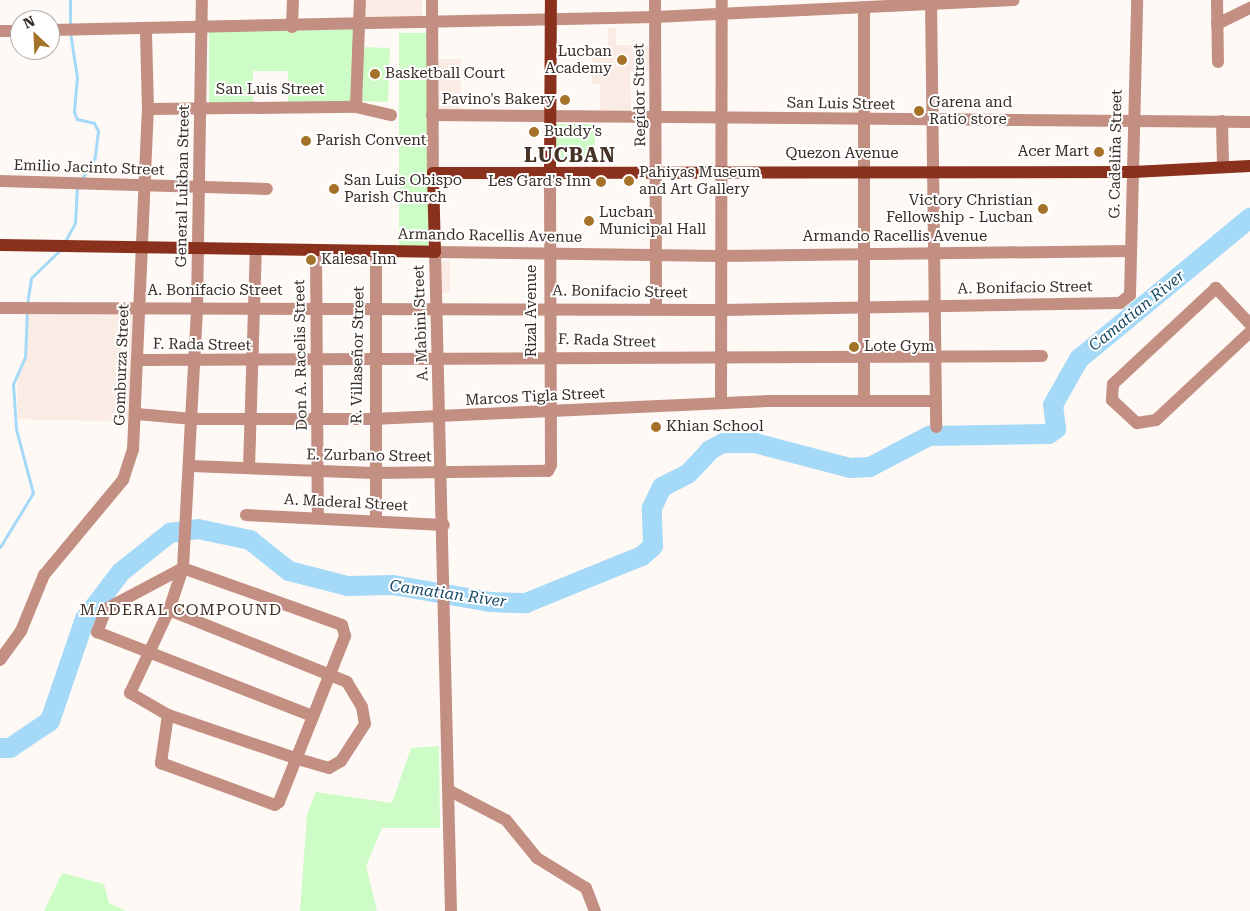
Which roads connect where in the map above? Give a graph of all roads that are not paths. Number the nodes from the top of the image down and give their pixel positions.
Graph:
1 (202, 0) edge
2 (293, 0) edge
3 (360, 0) edge
4 (432, 0) edge
5 (551, 0) edge
6 (655, 0) edge
7 (722, 0) edge
8 (1014, 0) edge
9 (1137, 0) edge
10 (1216, 0) edge
11 (931, 2) edge
12 (864, 7) junction
13 (1250, 8) edge
14 (722, 13) junction
15 (655, 17) junction
16 (551, 18) junction
17 (433, 22) junction
18 (360, 24) junction
19 (1218, 24) junction
20 (201, 27) junction
21 (292, 27) junction
22 (60, 30) edge
23 (146, 30) junction
24 (1218, 62) dead end
25 (202, 107) junction
26 (356, 107) junction
27 (148, 110) junction
28 (391, 115) dead end
29 (432, 116) junction
30 (550, 117) junction
31 (658, 117) junction
32 (720, 118) junction
33 (862, 121) junction
34 (1222, 121) junction
35 (930, 122) junction
36 (1133, 122) junction
37 (1250, 122) edge
38 (1223, 166) junction
39 (1249, 166) edge
40 (860, 170) junction
41 (721, 171) junction
42 (930, 171) junction
43 (657, 172) junction
44 (1134, 172) junction
45 (550, 173) junction
46 (433, 174) junction
47 (0, 182) edge
48 (200, 187) junction
49 (145, 188) junction
50 (267, 189) dead end
51 (0, 245) edge
52 (141, 248) junction
53 (198, 249) junction
54 (256, 250) junction
55 (316, 250) junction
56 (376, 251) junction
57 (1130, 251) junction
58 (435, 252) junction
59 (860, 252) junction
60 (548, 253) junction
61 (932, 254) junction
62 (657, 255) junction
63 (721, 256) junction
64 (1120, 303) joint
65 (932, 306) junction
66 (254, 307) junction
67 (315, 307) junction
68 (548, 307) junction
69 (861, 307) junction
70 (0, 308) edge
71 (141, 308) junction
72 (196, 308) junction
73 (375, 308) junction
74 (436, 308) junction
75 (656, 309) junction
76 (721, 310) junction
77 (1248, 317) edge
78 (1250, 332) edge
79 (548, 356) junction
80 (1042, 356) dead end
81 (933, 357) junction
82 (862, 358) junction
83 (438, 359) junction
84 (140, 360) junction
85 (194, 360) junction
86 (315, 360) junction
87 (721, 360) junction
88 (373, 361) junction
89 (254, 363) junction
90 (864, 400) junction
91 (934, 401) junction
92 (721, 403) junction
93 (550, 413) junction
94 (137, 414) junction
95 (442, 417) junction
96 (254, 418) junction
97 (318, 418) junction
98 (193, 419) junction
99 (373, 419) junction
100 (936, 427) dead end
101 (191, 466) junction
102 (249, 468) junction
103 (548, 471) joint
104 (320, 472) junction
105 (444, 472) junction
106 (374, 473) junction
107 (246, 515) dead end
108 (318, 518) junction
109 (376, 520) junction
110 (444, 525) junction
111 (183, 568) junction
112 (170, 610) junction
113 (149, 655) junction
114 (0, 660) edge
115 (330, 674) junction
116 (168, 715) junction
117 (312, 716) junction
118 (295, 758) junction
119 (450, 791) junction
120 (451, 911) edge
121 (595, 911) edge

1 - 20 street, General Lukban Street
2 - 21 street
3 - 18 street
4 - 17 street, A. Mabini Street
5 - 16 main road, Rizal Avenue
6 - 15 street, Regidor Street
7 - 14 street
8 - 11 street
9 - 36 street, G. Cadeliña Street
10 - 19 street
11 - 12 street
11 - 35 street
12 - 14 street
12 - 33 street
13 - 19 street
14 - 15 street
14 - 32 street
15 - 16 street
15 - 31 street, Regidor Street
16 - 17 street
16 - 30 main road, Rizal Avenue
17 - 18 street
17 - 29 street, A. Mabini Street
18 - 21 street
18 - 26 street
19 - 24 street
20 - 21 street
20 - 23 street
20 - 25 street, General Lukban Street
22 - 23 street
23 - 27 street, Gomburza Street
25 - 26 street, San Luis Street
25 - 27 street, San Luis Street
25 - 48 street, General Lukban Street
26 - 28 street, San Luis Street
27 - 49 street, Gomburza Street
29 - 30 street, San Luis Street
29 - 46 street, A. Mabini Street
30 - 31 street, San Luis Street
30 - 45 main road, Rizal Avenue
31 - 32 street, San Luis Street
31 - 43 street, Regidor Street
32 - 33 street, San Luis Street
32 - 41 street
33 - 35 street, San Luis Street
33 - 40 street
34 - 36 street, San Luis Street
34 - 37 street, San Luis Street
34 - 38 street
35 - 36 street, San Luis Street
35 - 42 street
36 - 44 street, G. Cadeliña Street
38 - 39 main road, Quezon Avenue
38 - 44 main road, Quezon Avenue
40 - 41 main road, Quezon Avenue
40 - 42 main road, Quezon Avenue
40 - 59 street
41 - 43 main road, Quezon Avenue
41 - 63 street
42 - 44 main road, Quezon Avenue
42 - 61 street
43 - 45 main road, Quezon Avenue
43 - 62 street, Regidor Street
44 - 57 street, G. Cadeliña Street
45 - 46 main road, Quezon Avenue
45 - 60 street, Rizal Avenue
46 - 58 main road, A. Mabini Street
47 - 49 street, Emilio Jacinto Street
48 - 49 street, Emilio Jacinto Street
48 - 50 street, Emilio Jacinto Street
48 - 53 street, General Lukban Street
49 - 52 street, Gomburza Street
51 - 52 main road, Armando Racellis Avenue
52 - 53 main road, Armando Racellis Avenue
52 - 71 street, Gomburza Street
53 - 54 main road, Armando Racellis Avenue
53 - 72 street, General Lukban Street
54 - 55 main road, Armando Racellis Avenue
54 - 66 street
55 - 56 main road, Armando Racellis Avenue
55 - 67 street, Don A. Racelis Street
56 - 58 main road, Armando Racellis Avenue
56 - 73 street, R. Villaseñor Street
57 - 61 street, Armando Racellis Avenue
57 - 64 street, G. Cadeliña Street
58 - 60 street, Armando Racellis Avenue
58 - 74 street, A. Mabini Street
59 - 61 street, Armando Racellis Avenue
59 - 63 street, Armando Racellis Avenue
59 - 69 street
60 - 62 street, Armando Racellis Avenue
60 - 68 street, Rizal Avenue
61 - 65 street
62 - 63 street, Armando Racellis Avenue
62 - 75 street, Regidor Street
63 - 76 street
64 - 65 street, A. Bonifacio Street
65 - 69 street, A. Bonifacio Street
65 - 81 street
66 - 67 street, A. Bonifacio Street
66 - 72 street, A. Bonifacio Street
66 - 89 street
67 - 73 street, A. Bonifacio Street
67 - 86 street, Don A. Racelis Street
68 - 74 street, A. Bonifacio Street
68 - 75 street, A. Bonifacio Street
68 - 79 street, Rizal Avenue
69 - 76 street, A. Bonifacio Street
69 - 82 street
70 - 71 street, A. Bonifacio Street
71 - 72 street, A. Bonifacio Street
71 - 84 street, Gomburza Street
72 - 85 street, General Lukban Street
73 - 74 street, A. Bonifacio Street
73 - 88 street, R. Villaseñor Street
74 - 83 street, A. Mabini Street
75 - 76 street, A. Bonifacio Street
76 - 87 street
77 - 78 street
79 - 83 street, F. Rada Street
79 - 87 street, F. Rada Street
79 - 93 street, Rizal Avenue
80 - 81 street, F. Rada Street
81 - 82 street, F. Rada Street
81 - 91 street
82 - 87 street, F. Rada Street
82 - 90 street
83 - 88 street, F. Rada Street
83 - 95 street, A. Mabini Street
84 - 85 street, F. Rada Street
84 - 94 street, Gomburza Street
85 - 89 street, F. Rada Street
85 - 98 street, General Lukban Street
86 - 88 street, F. Rada Street
86 - 89 street, F. Rada Street
86 - 97 street, Don A. Racelis Street
87 - 92 street
88 - 99 street, R. Villaseñor Street
89 - 96 street
90 - 91 street, Marcos Tigla Street
90 - 92 street, Marcos Tigla Street
91 - 100 street
92 - 93 street, Marcos Tigla Street
93 - 95 street, Marcos Tigla Street
93 - 103 street, Rizal Avenue
94 - 98 street, Marcos Tigla Street
94 - 114 street, Gomburza Street
95 - 99 street, Marcos Tigla Street
95 - 105 street, A. Mabini Street
96 - 97 street, Marcos Tigla Street
96 - 98 street, Marcos Tigla Street
96 - 102 street
97 - 99 street, Marcos Tigla Street
97 - 104 street, Don A. Racelis Street
98 - 101 street, General Lukban Street
99 - 106 street, R. Villaseñor Street
101 - 102 street, E. Zurbano Street
101 - 111 street, General Lukban Street
102 - 104 street, E. Zurbano Street
103 - 105 street, E. Zurbano Street
104 - 106 street, E. Zurbano Street
104 - 108 street, Don A. Racelis Street
105 - 106 street, E. Zurbano Street
105 - 110 street, A. Mabini Street
106 - 109 street, R. Villaseñor Street
107 - 108 street, A. Maderal Street
108 - 109 street, A. Maderal Street
109 - 110 street, A. Maderal Street
110 - 119 street, A. Mabini Street
111 - 112 street, General Lukban Street
111 - 113 street
111 - 115 street
112 - 113 street, General Lukban Street
112 - 115 street
113 - 116 street, General Lukban Street
113 - 117 street
115 - 117 street
115 - 118 street
116 - 118 street
116 - 118 street
117 - 118 street
119 - 120 street, A. Mabini Street
119 - 121 street

